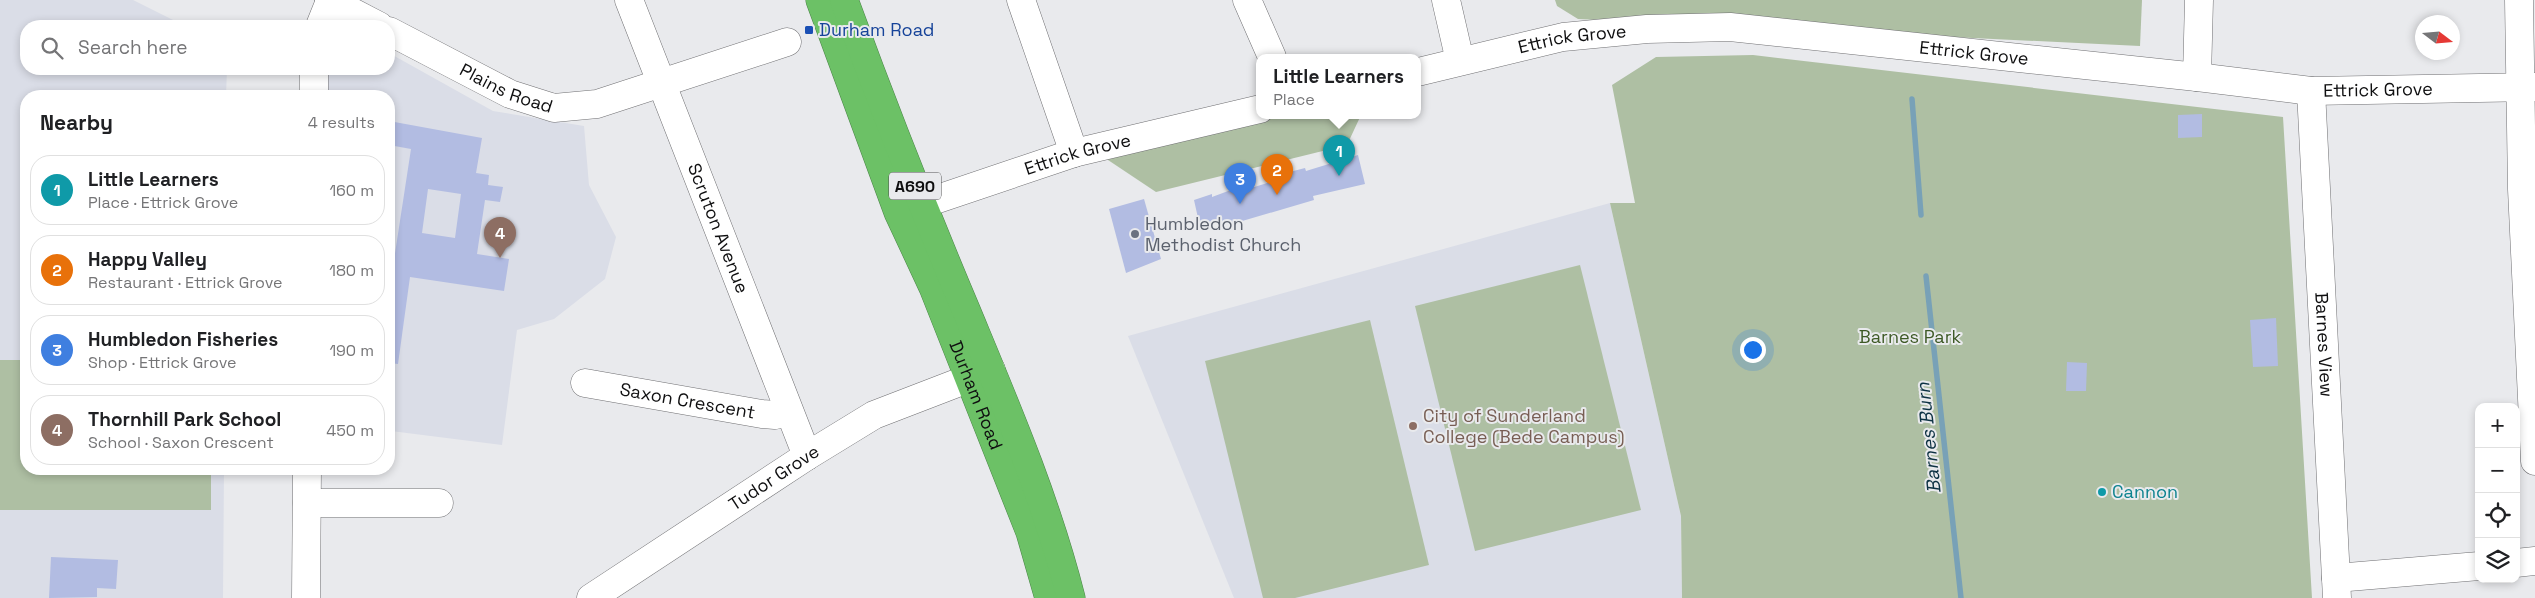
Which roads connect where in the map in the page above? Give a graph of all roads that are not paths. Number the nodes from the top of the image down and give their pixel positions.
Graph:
1 (329, 0) edge
2 (629, 0) edge
3 (820, 0) edge
4 (844, 0) edge
5 (1021, 0) edge
6 (1247, 0) edge
7 (1446, 0) edge
8 (2199, 0) edge
9 (2519, 0) edge
10 (322, 20) edge
11 (367, 20) edge
12 (395, 34) edge
13 (787, 42) dead end
14 (1271, 54) edge
15 (1460, 61) junction
16 (1421, 71) edge
17 (314, 75) edge
18 (2197, 76) junction
19 (661, 85) junction
20 (2527, 87) edge
21 (314, 90) edge
22 (2312, 91) junction
23 (1256, 111) edge
24 (1074, 152) junction
25 (910, 208) junction
26 (980, 375) junction
27 (585, 383) dead end
28 (788, 411) junction
29 (807, 456) junction
30 (2535, 461) edge
31 (307, 475) edge
32 (307, 503) junction
33 (439, 503) dead end
34 (2535, 561) edge
35 (2520, 563) edge
36 (2475, 567) edge
37 (2336, 588) edge
38 (306, 598) edge
39 (591, 598) edge
40 (1049, 598) edge
41 (1071, 598) edge

1 - 10 street
1 - 11 street
2 - 19 street, Scruton Avenue
3 - 25 highway, Durham Road / A690
4 - 25 highway, Durham Road / A690
5 - 24 street
6 - 14 street
7 - 15 street
8 - 18 street
9 - 20 street
12 - 19 street, Plains Road
13 - 19 street, Plains Road
15 - 16 street, Ettrick Grove
15 - 18 street, Ettrick Grove
17 - 21 street
18 - 22 street, Ettrick Grove
19 - 28 street, Scruton Avenue
20 - 22 street, Ettrick Grove
20 - 30 street
22 - 37 street, Barnes View
23 - 24 street, Ettrick Grove
24 - 25 street, Ettrick Grove
25 - 26 highway, Durham Road / A690
26 - 29 street, Tudor Grove
26 - 40 highway, Durham Road / A690
26 - 41 highway, Durham Road / A690
27 - 28 street, Saxon Crescent
28 - 29 street, Scruton Avenue
29 - 39 street, Tudor Grove
31 - 32 street
32 - 33 street
32 - 38 street
34 - 35 street
36 - 37 street

